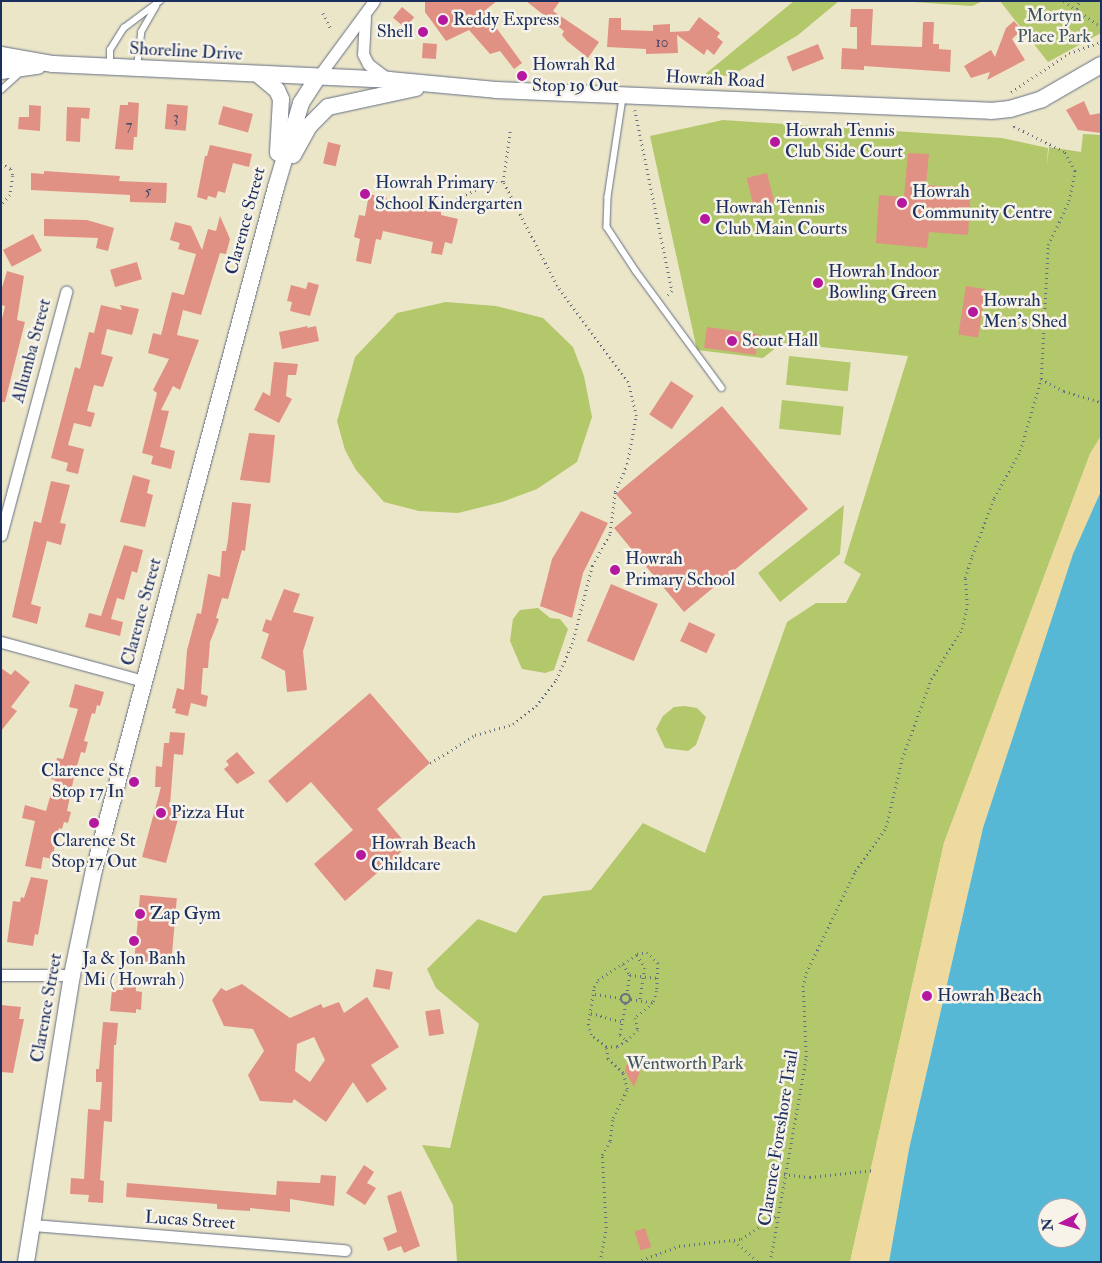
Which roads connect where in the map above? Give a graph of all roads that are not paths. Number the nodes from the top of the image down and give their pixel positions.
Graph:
1 (374, 1) edge
2 (159, 2) edge
3 (366, 13) junction
4 (1, 55) edge
5 (53, 64) junction
6 (1101, 65) edge
7 (25, 68) junction
8 (110, 68) junction
9 (137, 69) junction
10 (1, 71) edge
11 (259, 75) junction
12 (318, 77) junction
13 (389, 80) junction
14 (433, 85) junction
15 (1, 90) edge
16 (624, 96) junction
17 (276, 187) junction
18 (66, 292) dead end
19 (722, 388) dead end
20 (1, 535) edge
21 (1, 642) edge
22 (144, 681) junction
23 (1, 975) edge
24 (72, 975) junction
25 (32, 1225) junction
26 (345, 1250) dead end
27 (26, 1262) edge

1 - 3 street, Clarence Street
2 - 8 lane
2 - 9 lane
3 - 12 street, Clarence Street
3 - 13 street
4 - 5 main road, Shoreline Drive
5 - 7 main road, Shoreline Drive
5 - 8 main road, Shoreline Drive
6 - 16 main road, Howrah Road
7 - 10 main road, Shoreline Drive
7 - 15 lane
8 - 9 main road, Shoreline Drive
9 - 11 main road, Shoreline Drive
11 - 12 main road, Shoreline Drive
11 - 17 main road
12 - 13 main road, Howrah Road
12 - 17 main road, Clarence Street
13 - 14 main road, Howrah Road
14 - 16 main road, Howrah Road
14 - 17 main road
16 - 19 lane
17 - 22 main road, Clarence Street
18 - 20 street, Allumba Street
21 - 22 street
22 - 24 main road, Clarence Street
23 - 24 street
24 - 25 main road, Clarence Street
25 - 26 street, Lucas Street
25 - 27 main road, Clarence Street

